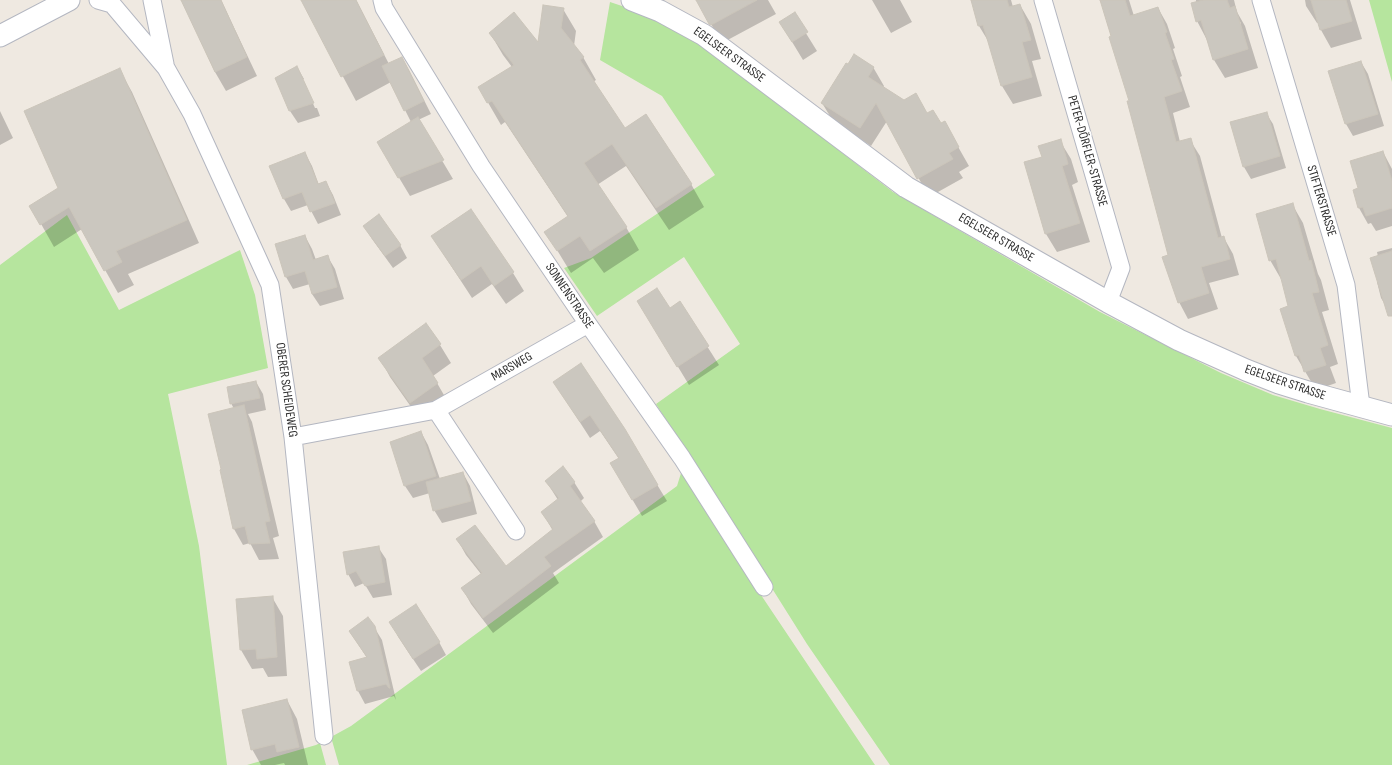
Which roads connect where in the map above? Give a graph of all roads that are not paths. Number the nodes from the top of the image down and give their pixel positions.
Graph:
1 (69, 0) edge
2 (98, 0) edge
3 (152, 0) edge
4 (382, 0) edge
5 (632, 0) edge
6 (1043, 0) edge
7 (1261, 0) edge
8 (0, 36) edge
9 (166, 68) junction
10 (1108, 302) junction
11 (588, 324) junction
12 (1361, 406) junction
13 (436, 410) junction
14 (1392, 415) edge
15 (293, 437) junction
16 (516, 531) dead end
17 (764, 587) dead end
18 (324, 736) dead end

1 - 8 street
2 - 9 street, OBERER SCHEIDEWEG
3 - 9 street, OBERER SCHEIDEWEG
4 - 11 street, SONNENSTRASSE
5 - 10 street, EGELSEER STRASSE
6 - 10 street, PETER-DÖRFLER-STRASSE
7 - 12 street, STIFTERSTRASSE
9 - 15 street, OBERER SCHEIDEWEG
10 - 12 street, EGELSEER STRASSE
11 - 13 street, MARSWEG
11 - 17 street, SONNENSTRASSE
12 - 14 street, EGELSEER STRASSE
13 - 15 street, MARSWEG
13 - 16 street
15 - 18 street, OBERER SCHEIDEWEG

